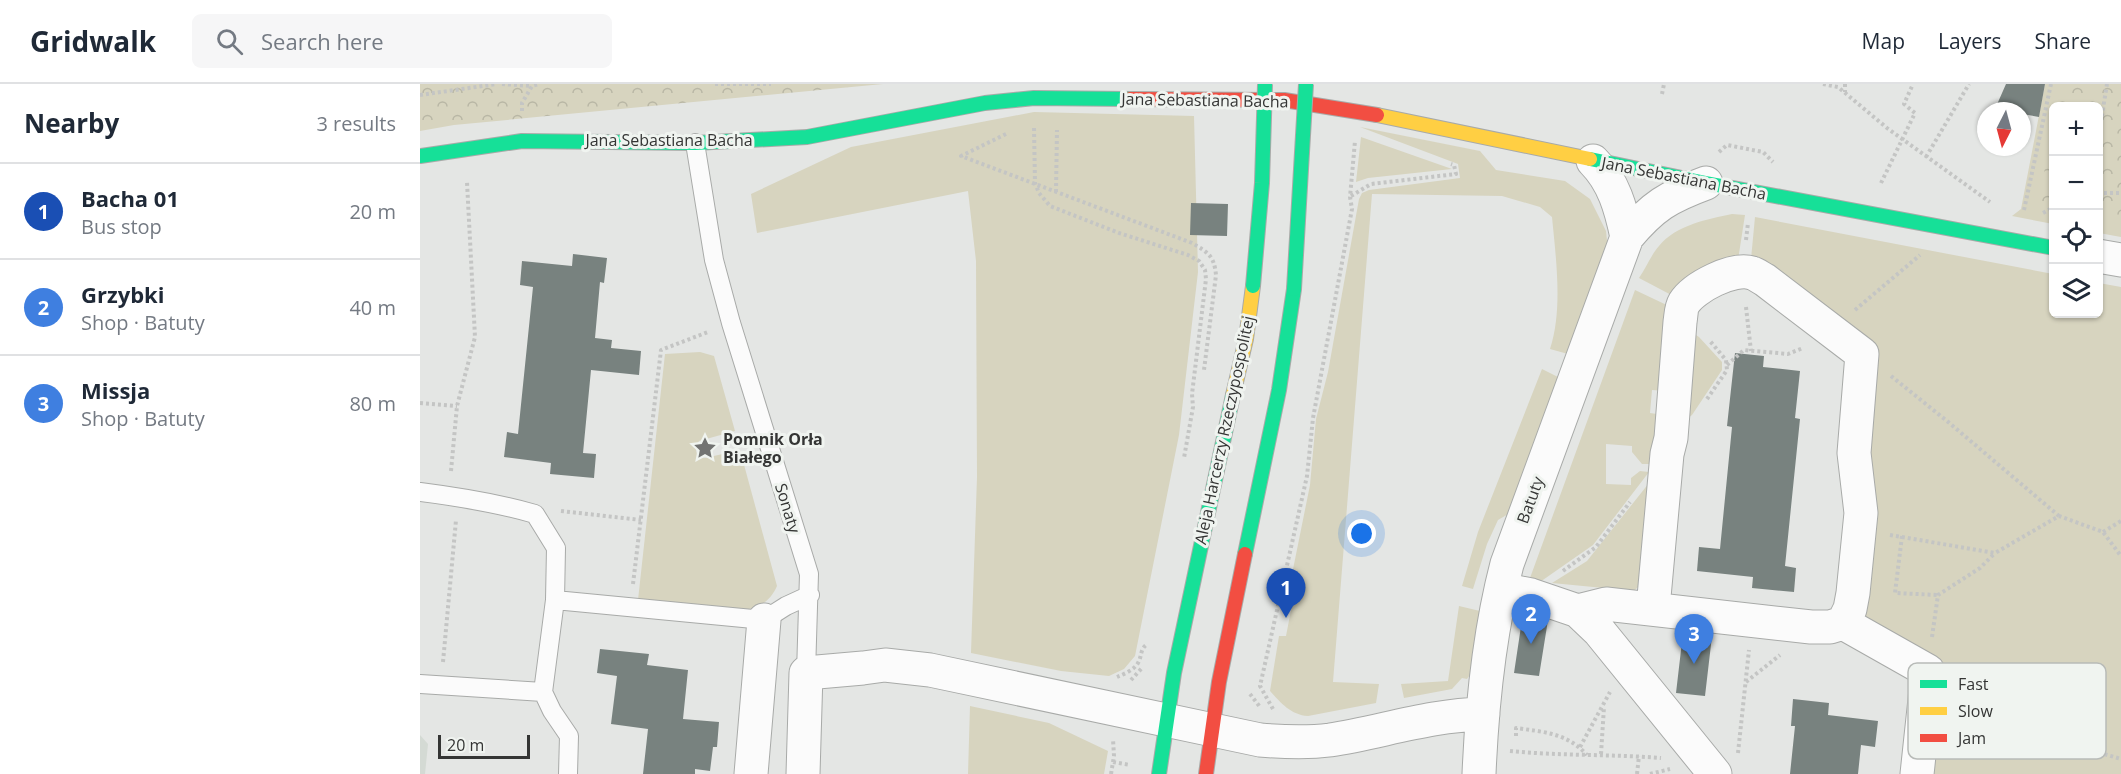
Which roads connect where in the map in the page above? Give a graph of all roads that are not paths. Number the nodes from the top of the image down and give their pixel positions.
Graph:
1 (1265, 84) edge
2 (1306, 84) edge
3 (695, 143) junction
4 (420, 156) edge
5 (1593, 161) junction
6 (1709, 171) junction
7 (1627, 237) junction
8 (2049, 247) edge
9 (2103, 257) edge
10 (2121, 260) edge
11 (420, 492) edge
12 (1516, 592) junction
13 (810, 595) junction
14 (555, 600) junction
15 (1653, 608) junction
16 (1578, 611) junction
17 (764, 620) junction
18 (1843, 623) junction
19 (1914, 663) edge
20 (807, 673) junction
21 (420, 684) edge
22 (543, 692) junction
23 (1483, 714) junction
24 (1167, 721) junction
25 (1212, 730) junction
26 (1919, 759) edge
27 (1722, 769) edge
28 (568, 774) edge
29 (751, 774) edge
30 (803, 774) edge
31 (1159, 774) edge
32 (1206, 774) edge
33 (1479, 774) edge
34 (1917, 774) edge

1 - 24 street, Aleja Harcerzy Rzeczypospolitej, bridge
2 - 25 street, bridge
3 - 4 street, Jana Sebastiana Bacha
3 - 5 street, Jana Sebastiana Bacha
3 - 13 lane, Sonaty
5 - 6 street, Jana Sebastiana Bacha
5 - 7 street
6 - 7 street, Batuty
6 - 8 street, Jana Sebastiana Bacha
7 - 12 street, Batuty
9 - 10 street
11 - 14 lane
12 - 16 street
12 - 23 street, Batuty
13 - 17 lane
13 - 20 lane, Sonaty
14 - 17 lane
14 - 22 lane
15 - 16 street
15 - 18 street
15 - 18 street
16 - 27 street
17 - 29 street
18 - 19 street
20 - 24 street
20 - 30 street, Sonaty
21 - 22 lane
22 - 28 lane
23 - 25 street
23 - 33 street, Batuty
24 - 25 street
24 - 31 street, Aleja Harcerzy Rzeczypospolitej
25 - 32 street
26 - 34 street

